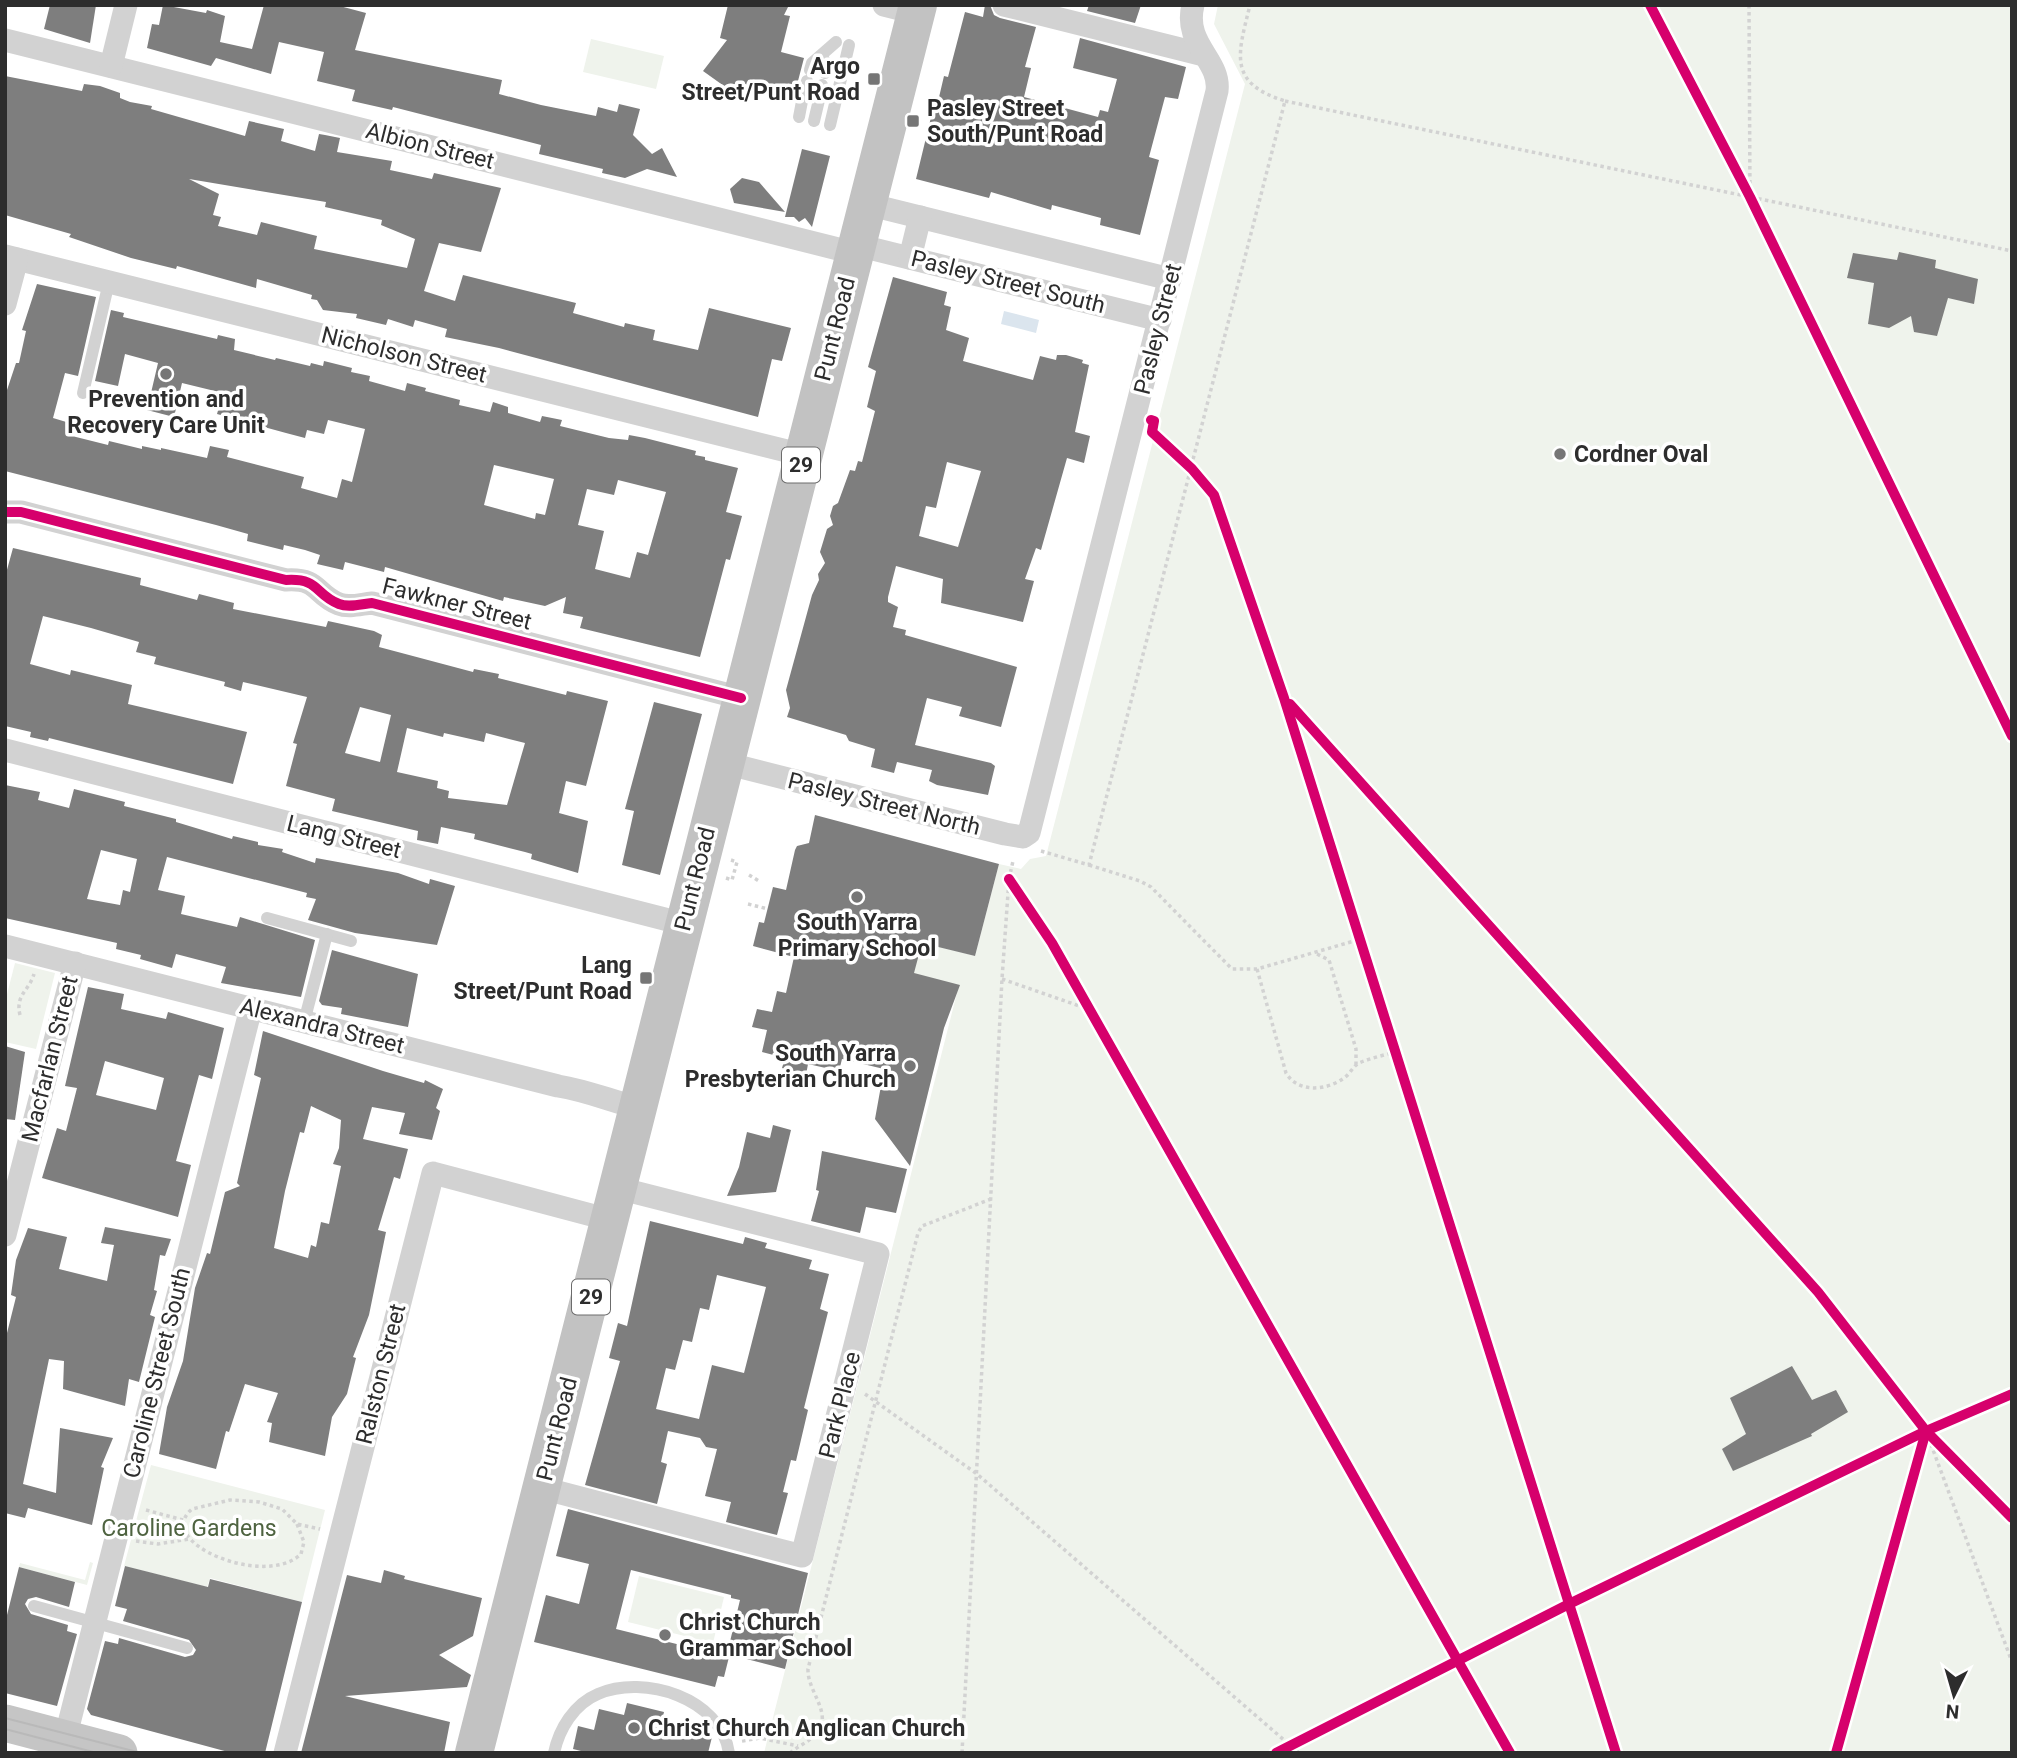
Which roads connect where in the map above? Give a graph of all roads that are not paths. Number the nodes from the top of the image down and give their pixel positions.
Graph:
1 (126, 5) edge
2 (1004, 5) edge
3 (1193, 5) edge
4 (906, 8) edge
5 (1054, 11) edge
6 (5, 40) edge
7 (1204, 55) junction
8 (822, 56) junction
9 (111, 66) junction
10 (799, 117) dead end
11 (814, 121) dead end
12 (830, 125) dead end
13 (867, 204) junction
14 (920, 216) junction
15 (856, 249) junction
16 (11, 257) edge
17 (910, 258) junction
18 (1170, 279) junction
19 (109, 282) junction
20 (5, 304) edge
21 (1160, 320) junction
22 (83, 393) dead end
23 (803, 455) junction
24 (5, 512) edge
25 (741, 698) junction
26 (5, 750) edge
27 (725, 763) junction
28 (1034, 820) joint
29 (267, 918) dead end
30 (684, 924) junction
31 (327, 934) junction
32 (351, 941) dead end
33 (5, 946) edge
34 (75, 963) junction
35 (251, 1008) junction
36 (304, 1022) junction
37 (639, 1108) junction
38 (614, 1204) junction
39 (7, 1221) edge
40 (542, 1488) junction
41 (34, 1606) dead end
42 (93, 1622) junction
43 (187, 1648) dead end
44 (5, 1723) edge
45 (52, 1742) edge
46 (728, 1749) edge
47 (119, 1753) edge
48 (285, 1753) edge
49 (474, 1753) edge
50 (554, 1753) edge

1 - 9 street
2 - 5 street
3 - 7 street, Pasley Street
4 - 13 highway, Punt Road / 29
5 - 7 street
6 - 9 street, Albion Street
7 - 18 street, Pasley Street
8 - 10 lane
8 - 11 lane
8 - 12 lane
9 - 15 street, Albion Street
13 - 14 street, Pasley Street South
13 - 15 highway, Punt Road / 29
14 - 17 street
14 - 18 street, Pasley Street South
15 - 17 street, Pasley Street South
15 - 23 highway, Punt Road / 29
16 - 19 street, Nicholson Street
16 - 20 street
17 - 21 street, Pasley Street South
18 - 21 street, Pasley Street
19 - 22 lane
19 - 23 street, Nicholson Street
21 - 28 street, Pasley Street
23 - 25 highway, Punt Road / 29
24 - 25 street, Fawkner Street
25 - 27 highway, Punt Road / 29
26 - 30 street, Lang Street
27 - 28 street, Pasley Street North
27 - 30 highway, Punt Road / 29
29 - 31 lane
30 - 37 highway, Punt Road / 29
31 - 32 lane
31 - 36 lane
33 - 34 street, Alexandra Street
34 - 35 street, Alexandra Street
34 - 39 street, Macfarlan Street
35 - 36 street, Alexandra Street
35 - 42 street, Caroline Street South
36 - 37 street, Alexandra Street
37 - 38 highway, Punt Road / 29
38 - 40 highway, Punt Road / 29
38 - 40 street, Park Place
38 - 48 street, Ralston Street
40 - 49 highway, Punt Road / 29
41 - 42 lane
42 - 43 lane
42 - 45 street, Caroline Street South
44 - 45 main road
45 - 47 main road
46 - 50 lane

